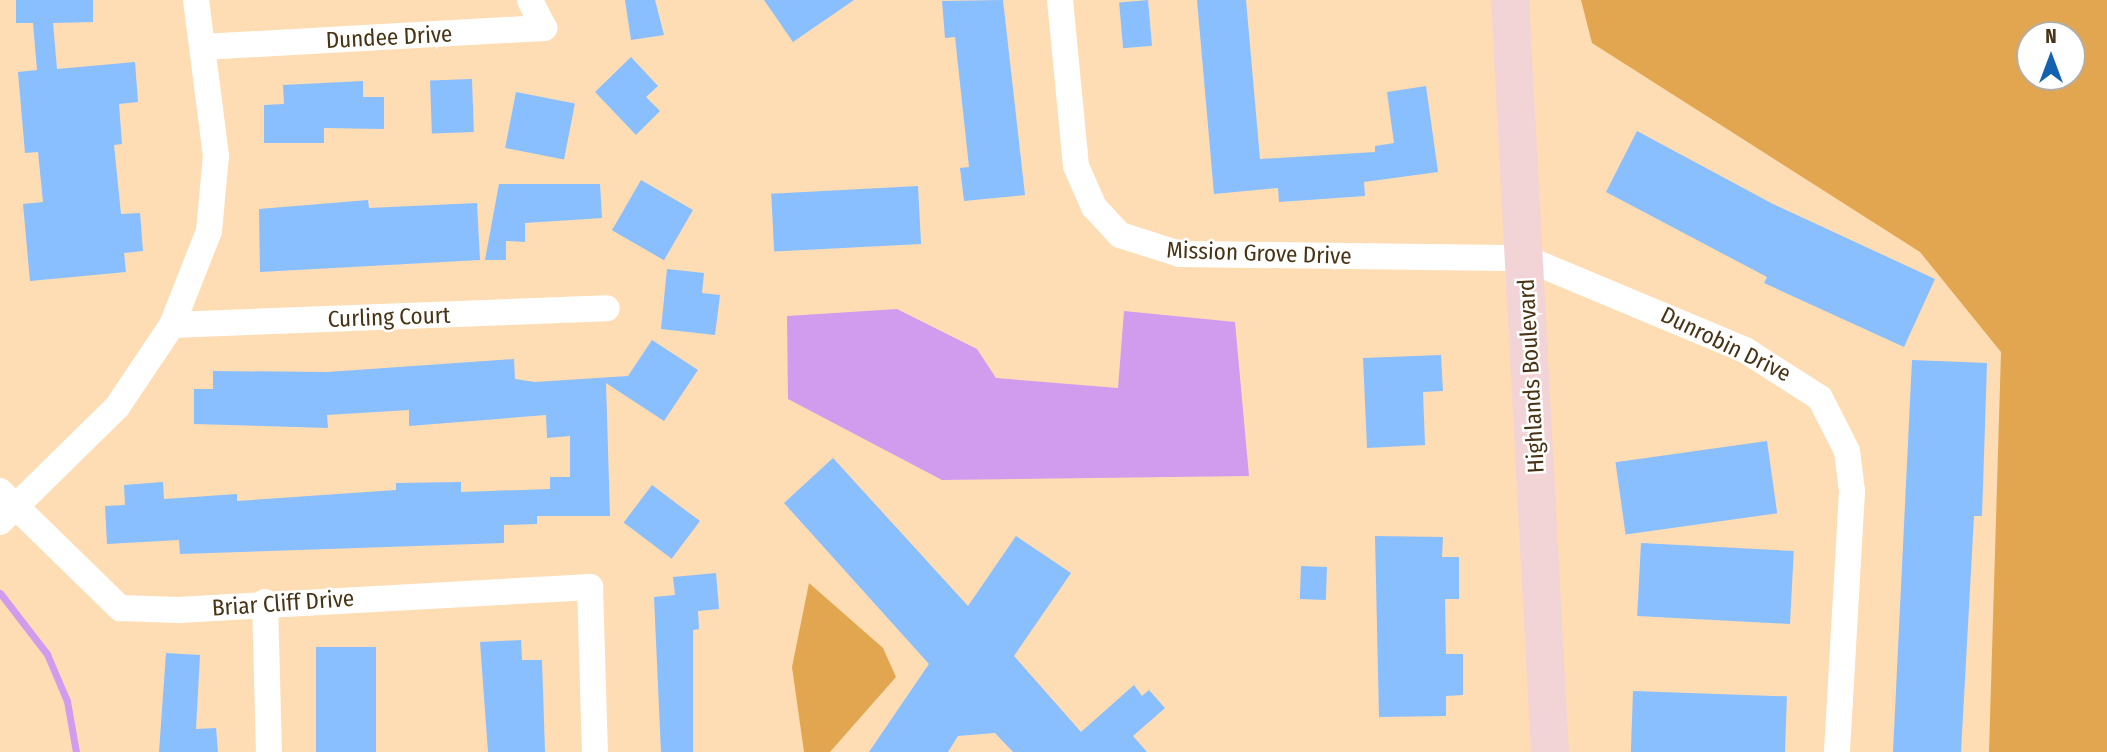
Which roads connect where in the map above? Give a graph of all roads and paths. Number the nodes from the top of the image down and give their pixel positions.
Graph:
1 (196, 0) edge
2 (530, 0) edge
3 (1060, 0) edge
4 (1510, 0) edge
5 (203, 47) junction
6 (1525, 258) junction
7 (607, 308) dead end
8 (172, 325) junction
9 (5, 508) edge
10 (265, 602) junction
11 (269, 752) edge
12 (595, 752) edge
13 (1550, 752) edge
14 (1837, 752) edge

1 - 5 street
2 - 5 street, Dundee Drive
3 - 6 street, Mission Grove Drive
4 - 6 street, Highlands Boulevard
5 - 8 street
6 - 13 street, Highlands Boulevard
6 - 14 street, Dunrobin Drive
7 - 8 street, Curling Court
8 - 9 street
9 - 10 street, Briar Cliff Drive
10 - 11 street
10 - 12 street, Briar Cliff Drive

